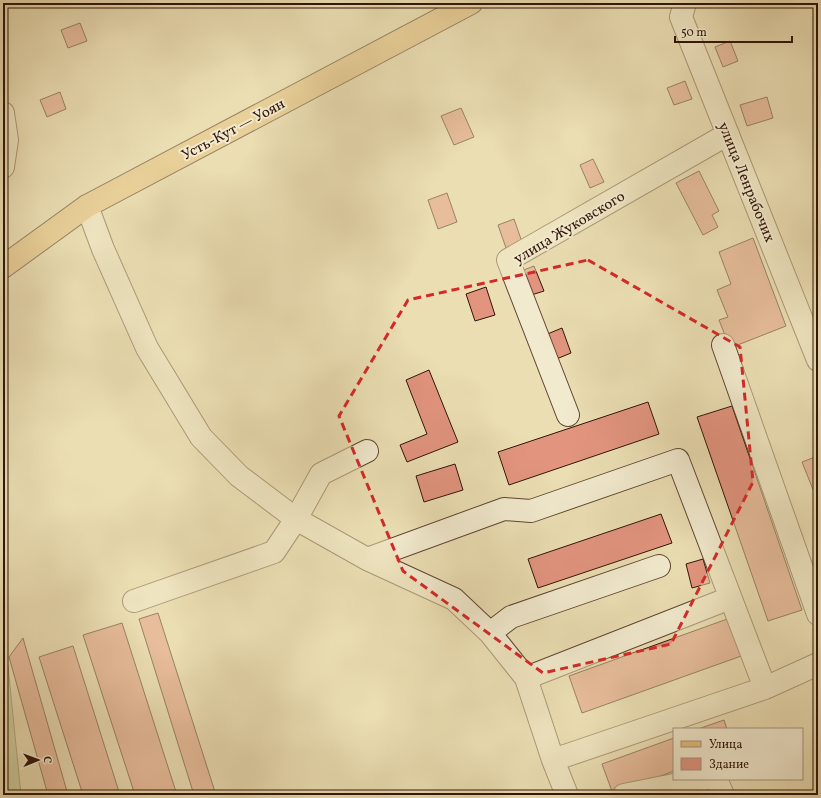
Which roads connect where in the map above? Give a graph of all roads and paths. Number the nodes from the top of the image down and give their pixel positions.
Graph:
1 (471, 3) edge
2 (686, 3) edge
3 (3, 113) edge
4 (728, 134) junction
5 (3, 167) edge
6 (87, 206) junction
7 (3, 267) edge
8 (723, 344) dead end
9 (818, 360) edge
10 (568, 415) dead end
11 (367, 451) dead end
12 (296, 519) junction
13 (367, 559) junction
14 (659, 566) dead end
15 (730, 598) junction
16 (134, 601) dead end
17 (818, 614) edge
18 (490, 633) junction
19 (818, 664) edge
20 (526, 678) junction
21 (765, 688) junction
22 (553, 760) junction
23 (699, 780) edge
24 (716, 780) edge
25 (567, 795) edge
26 (624, 795) edge
27 (723, 795) edge

1 - 6 main road, Усть-Кут — Уоян
2 - 4 street, улица Ленрабочих
3 - 5 street
4 - 9 street, улица Ленрабочих
4 - 10 street, улица Жуковского
6 - 7 main road, Усть-Кут — Уоян
6 - 12 street
8 - 17 street
11 - 12 street
12 - 13 street
12 - 16 street
13 - 15 street
13 - 18 street
14 - 18 street
15 - 20 street
15 - 21 street
18 - 20 street
19 - 21 street
20 - 22 street
21 - 22 street
22 - 25 street
23 - 26 street
24 - 27 street

